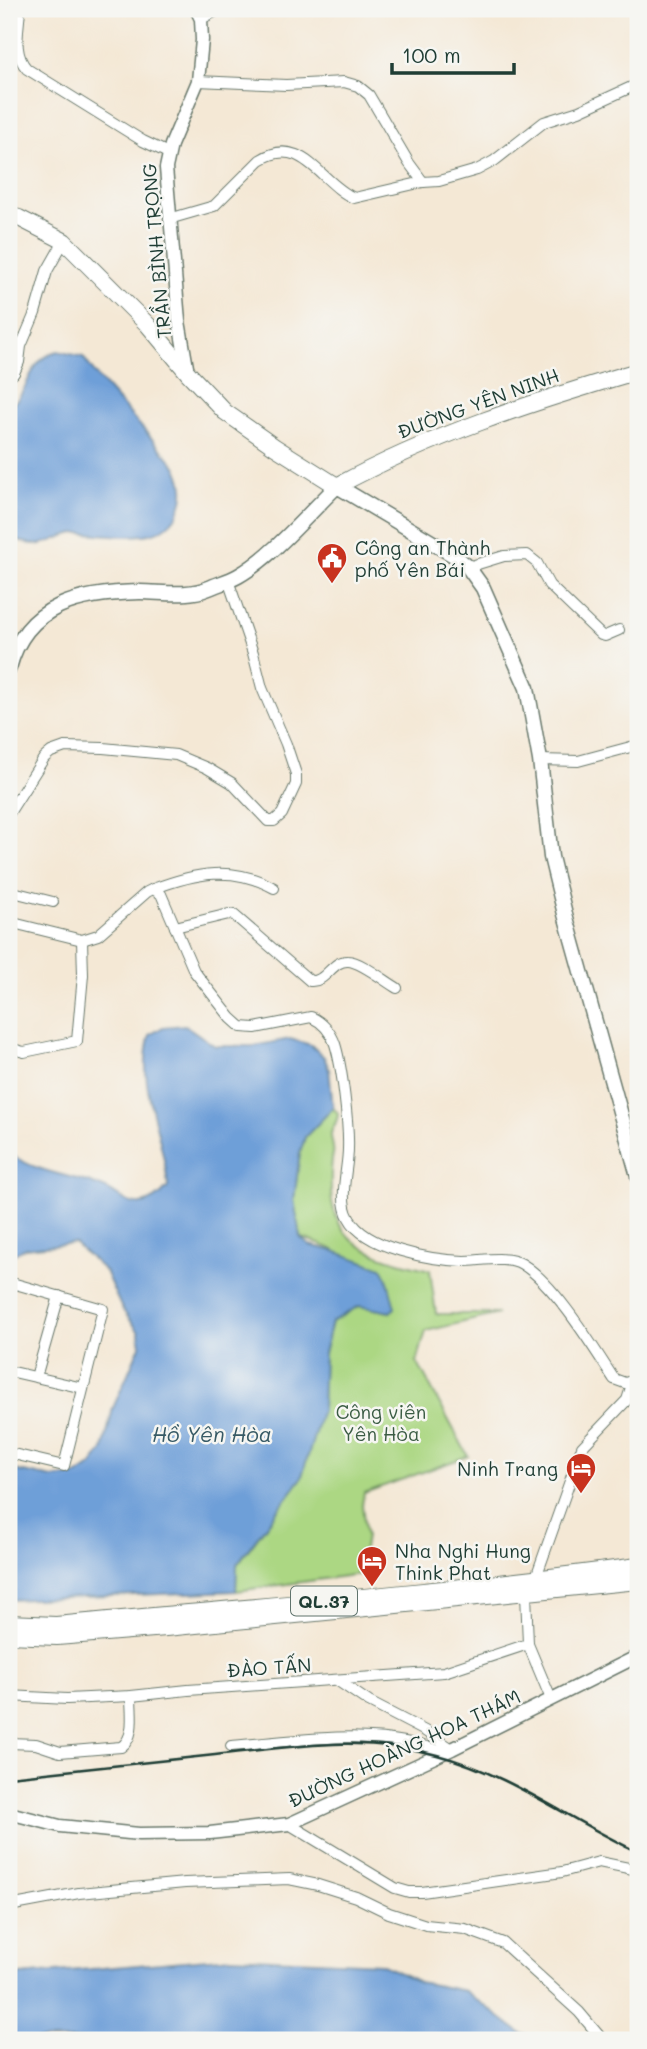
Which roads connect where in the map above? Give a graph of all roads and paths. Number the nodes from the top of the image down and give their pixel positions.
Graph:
1 (20, 9) edge
2 (220, 9) edge
3 (199, 14) edge
4 (198, 81) junction
5 (638, 84) edge
6 (168, 153) junction
7 (424, 182) junction
8 (9, 215) edge
9 (169, 219) junction
10 (64, 242) junction
11 (638, 371) edge
12 (187, 373) junction
13 (9, 377) edge
14 (337, 486) junction
15 (468, 567) junction
16 (228, 580) junction
17 (619, 630) dead end
18 (9, 668) edge
19 (638, 745) edge
20 (540, 760) junction
21 (9, 813) edge
22 (274, 887) dead end
23 (153, 889) junction
24 (9, 891) edge
25 (53, 902) dead end
26 (9, 922) edge
27 (175, 927) junction
28 (82, 940) junction
29 (397, 988) dead end
30 (9, 1048) edge
31 (631, 1128) edge
32 (638, 1176) edge
33 (9, 1293) edge
34 (59, 1296) junction
35 (9, 1371) edge
36 (36, 1377) junction
37 (636, 1380) edge
38 (83, 1388) junction
39 (9, 1453) edge
40 (638, 1566) edge
41 (638, 1581) edge
42 (530, 1587) junction
43 (9, 1623) edge
44 (9, 1635) edge
45 (528, 1644) junction
46 (638, 1656) edge
47 (337, 1680) junction
48 (9, 1696) edge
49 (131, 1696) junction
50 (551, 1699) junction
51 (9, 1743) edge
52 (231, 1746) dead end
53 (448, 1751) junction
54 (9, 1812) edge
55 (289, 1824) junction
56 (638, 1870) edge
57 (9, 1906) edge
58 (607, 2040) edge

1 - 6 street
2 - 3 street
3 - 4 street, TRẦN BÌNH TRỌNG
4 - 6 street, TRẦN BÌNH TRỌNG
4 - 7 street
5 - 7 street
6 - 9 street, TRẦN BÌNH TRỌNG
7 - 9 street
8 - 10 main road
9 - 12 street, TRẦN BÌNH TRỌNG
10 - 12 main road
10 - 13 street
11 - 14 main road, ĐƯỜNG YÊN NINH
12 - 14 main road
14 - 15 main road
14 - 16 main road
15 - 17 street
15 - 20 main road
16 - 18 main road
16 - 21 street
19 - 20 street
20 - 31 main road
22 - 23 street
23 - 27 street
23 - 28 street
24 - 25 street
26 - 28 street
27 - 29 street
27 - 37 street
28 - 30 street
31 - 32 main road
33 - 34 street
34 - 36 street
34 - 38 street
35 - 36 street
36 - 38 street
37 - 42 street
38 - 39 street
40 - 42 main road, QL.37
41 - 42 main road, QL.37
42 - 43 main road, QL.37
42 - 44 main road, QL.37
42 - 45 street
45 - 47 street, ĐÀO TẤN
45 - 50 street
46 - 50 street, ĐƯỜNG HOÀNG HOA THÁM
47 - 49 street, ĐÀO TẤN
47 - 53 street
48 - 49 street, ĐÀO TẤN
49 - 51 street
50 - 53 street, ĐƯỜNG HOÀNG HOA THÁM
52 - 53 street
53 - 55 street, ĐƯỜNG HOÀNG HOA THÁM
54 - 55 street, ĐƯỜNG HOÀNG HOA THÁM
55 - 56 street
57 - 58 street

